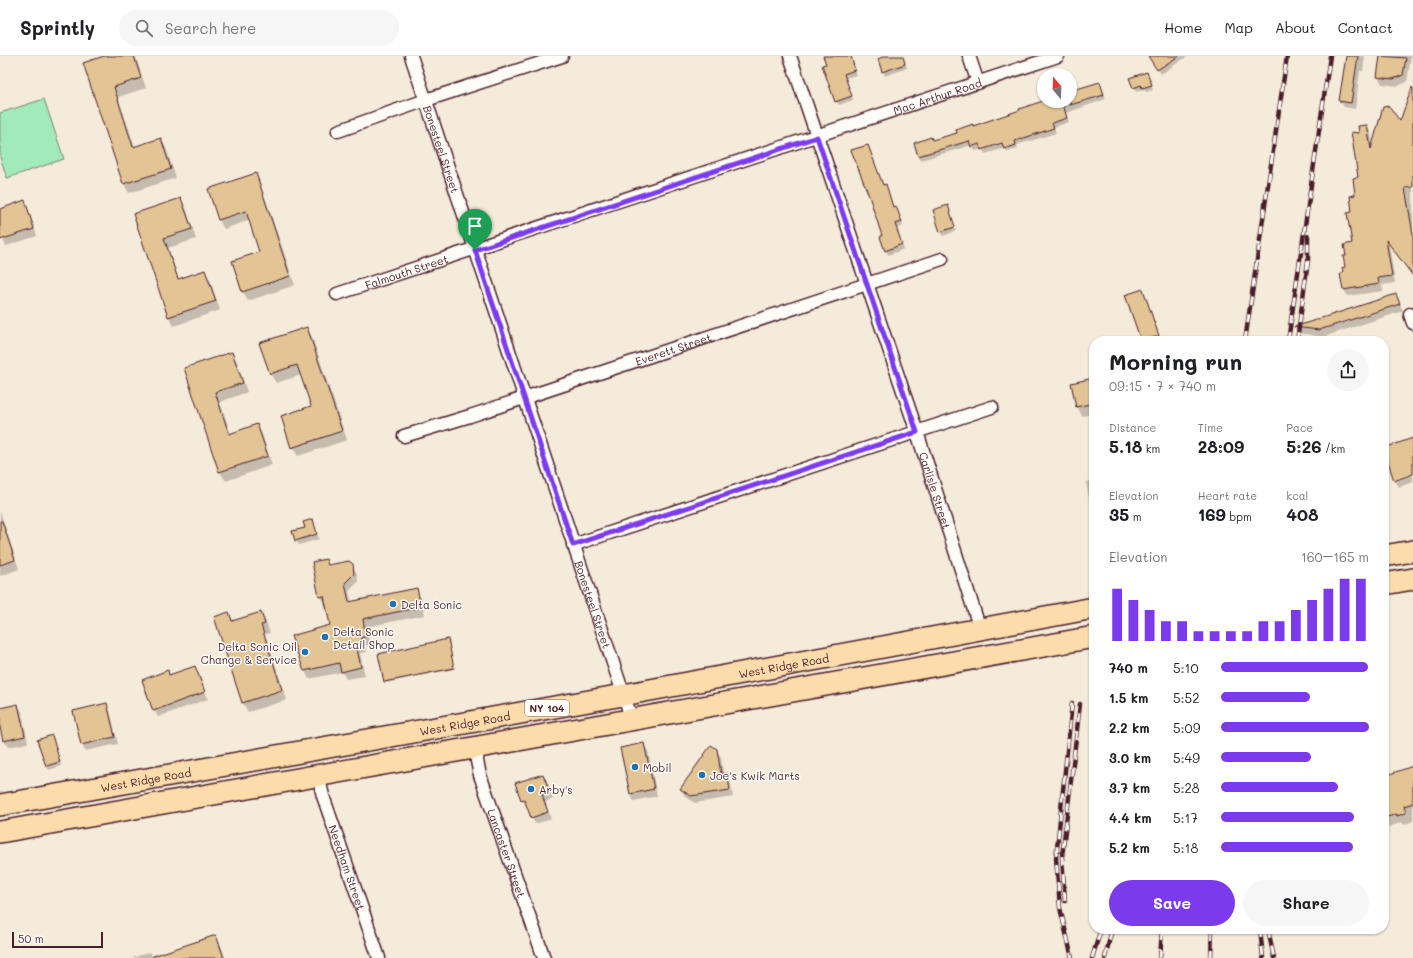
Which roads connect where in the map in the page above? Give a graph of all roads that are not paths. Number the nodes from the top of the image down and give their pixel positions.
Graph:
1 (411, 56) edge
2 (562, 56) edge
3 (790, 56) edge
4 (969, 56) edge
5 (1058, 56) edge
6 (978, 83) junction
7 (426, 100) junction
8 (338, 131) dead end
9 (817, 137) junction
10 (475, 250) junction
11 (942, 259) dead end
12 (867, 284) junction
13 (337, 294) dead end
14 (524, 398) junction
15 (992, 407) dead end
16 (917, 432) junction
17 (404, 436) dead end
18 (573, 545) junction
19 (1413, 551) edge
20 (1389, 555) edge
21 (1413, 579) edge
22 (1389, 583) edge
23 (1089, 609) edge
24 (980, 629) junction
25 (1089, 638) edge
26 (623, 695) junction
27 (632, 720) junction
28 (478, 746) junction
29 (318, 775) junction
30 (0, 805) edge
31 (0, 832) edge
32 (379, 958) edge
33 (544, 958) edge

1 - 7 street, Bonesteel Street
2 - 7 street
3 - 9 street, Carlisle Street
4 - 6 street
5 - 6 street, Mac Arthur Road
6 - 9 street, Mac Arthur Road
7 - 8 street
7 - 10 street, Bonesteel Street
9 - 10 street, Falmouth Street
9 - 12 street, Carlisle Street
10 - 13 street, Falmouth Street
10 - 14 street, Bonesteel Street
11 - 12 street, Everett Street
12 - 14 street, Everett Street
12 - 16 street, Carlisle Street
14 - 17 street, Everett Street
14 - 18 street, Bonesteel Street
15 - 16 street
16 - 18 street
16 - 24 street, Carlisle Street
18 - 26 street, Bonesteel Street
19 - 20 highway
21 - 22 highway
23 - 24 highway, West Ridge Road / NY 104
24 - 26 highway, West Ridge Road / NY 104
25 - 27 highway, NY 104
26 - 27 street, Bonesteel Street
26 - 30 highway, West Ridge Road / NY 104
27 - 28 highway, NY 104
28 - 29 highway, NY 104
28 - 33 street, Lancaster Street
29 - 31 highway, NY 104
29 - 32 street, Needham Street

